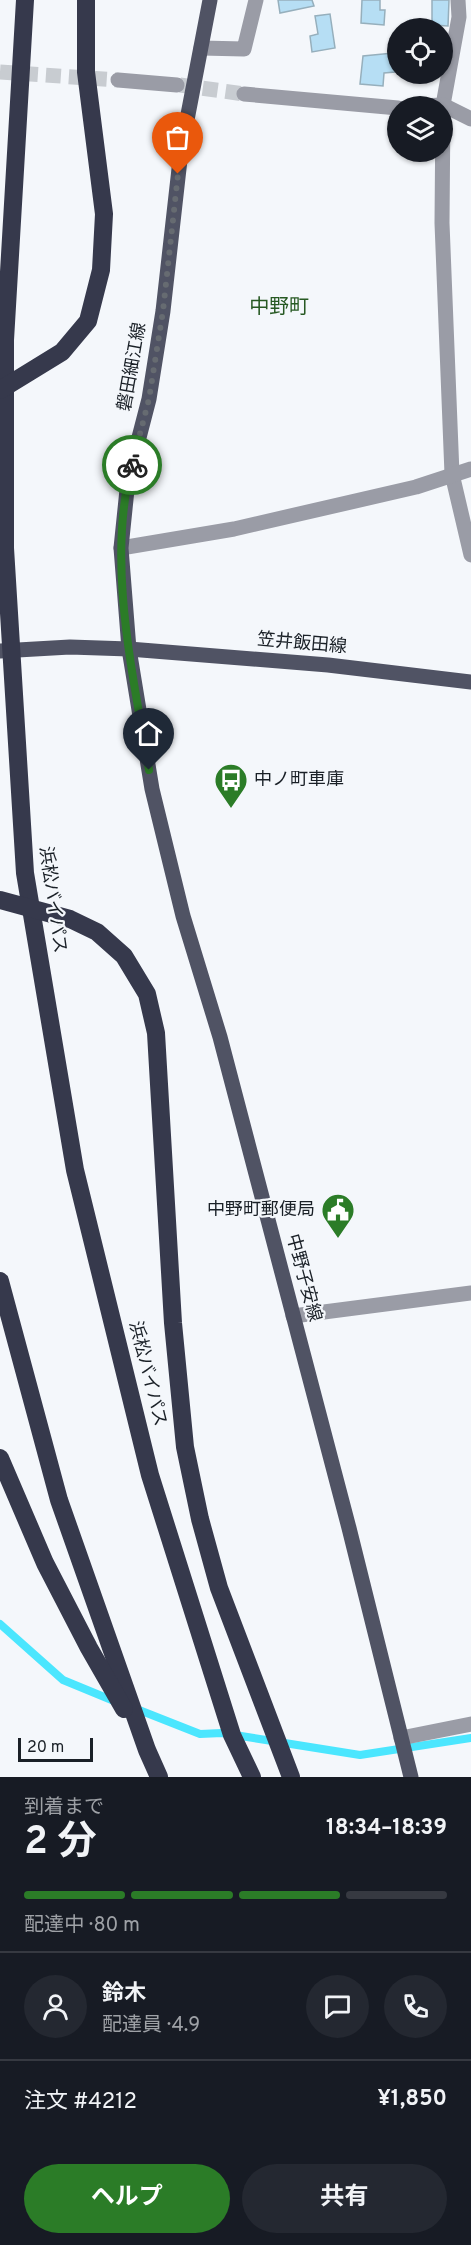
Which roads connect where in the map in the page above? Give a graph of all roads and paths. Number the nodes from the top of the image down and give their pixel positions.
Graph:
1 (25, 0) edge
2 (86, 0) edge
3 (210, 0) edge
4 (256, 0) edge
5 (458, 0) edge
6 (201, 48) junction
7 (118, 80) tunnel mouth
8 (177, 85) tunnel mouth
9 (244, 94) tunnel mouth
10 (445, 96) edge
11 (387, 107) edge
12 (453, 110) edge
13 (471, 119) edge
14 (443, 162) edge
15 (0, 390) edge
16 (471, 469) edge
17 (452, 474) junction
18 (121, 548) junction
19 (471, 555) edge
20 (129, 649) junction
21 (0, 651) edge
22 (471, 682) edge
23 (0, 900) edge
24 (0, 1281) edge
25 (471, 1293) edge
26 (293, 1316) junction
27 (0, 1458) edge
28 (471, 1724) edge
29 (401, 1738) junction
30 (147, 1750) junction
31 (159, 1777) edge
32 (252, 1777) edge
33 (291, 1777) edge
34 (411, 1777) edge

1 - 32 highway, 浜松バイパス
2 - 15 highway
3 - 6 main road, 磐田細江線
4 - 6 street
5 - 10 street
6 - 18 main road, 磐田細江線
7 - 8 street
9 - 11 street
12 - 13 street
14 - 17 street
16 - 17 street
17 - 18 street
17 - 19 street
18 - 20 main road, 磐田細江線
20 - 21 main road
20 - 22 main road, 笠井飯田線
20 - 26 main road, 中野子安線
23 - 33 highway
24 - 30 highway
25 - 26 street
26 - 29 main road, 中野子安線
27 - 30 highway
28 - 29 street
29 - 34 main road, 中野子安線
30 - 31 highway

